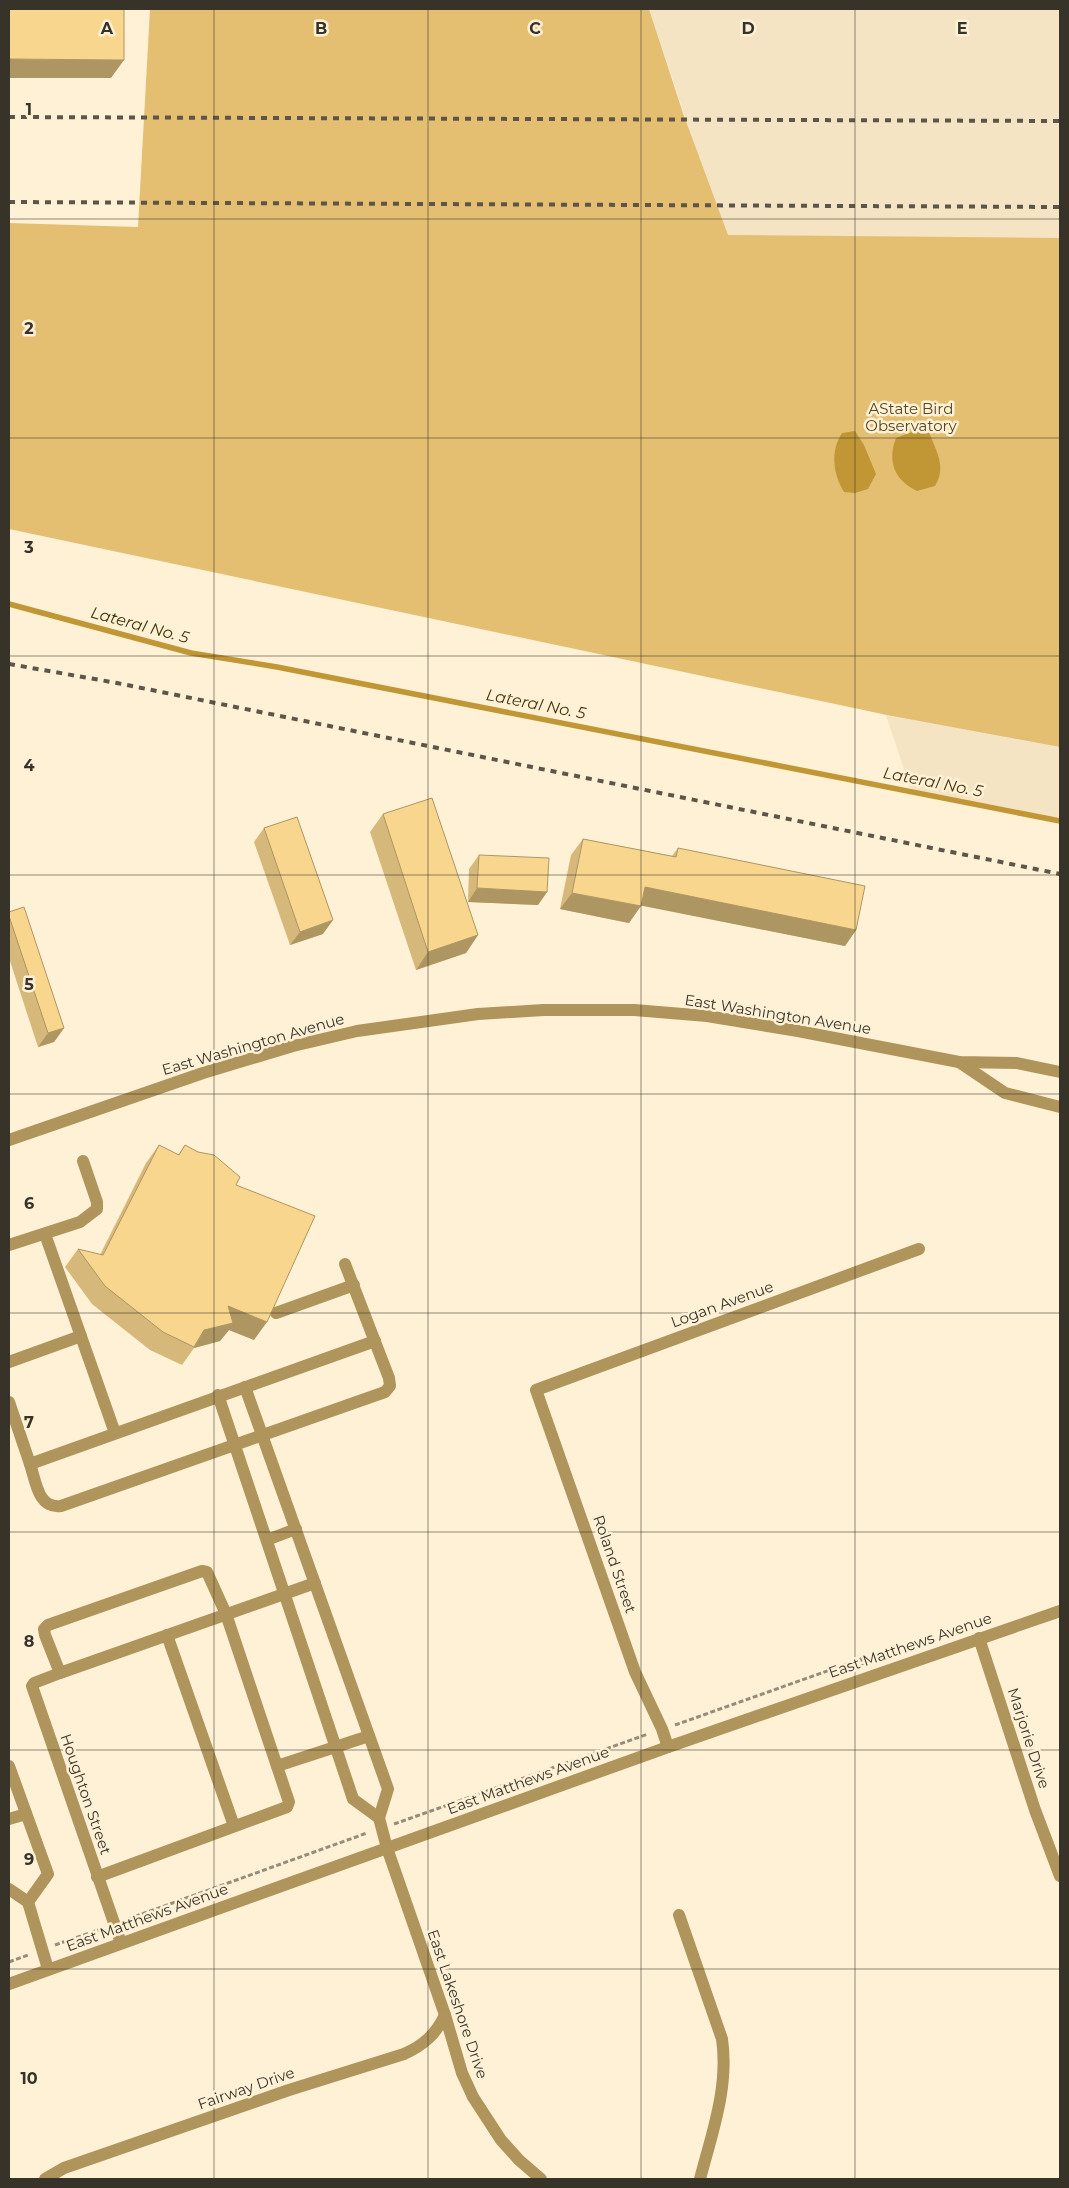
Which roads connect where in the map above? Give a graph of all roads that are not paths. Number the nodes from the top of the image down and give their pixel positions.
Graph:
1 (959, 1062) junction
2 (1060, 1072) edge
3 (1060, 1107) edge
4 (9, 1140) edge
5 (83, 1161) dead end
6 (45, 1234) junction
7 (9, 1245) edge
8 (920, 1249) dead end
9 (345, 1264) dead end
10 (354, 1285) junction
11 (276, 1313) edge
12 (80, 1336) junction
13 (375, 1341) junction
14 (9, 1362) edge
15 (245, 1387) junction
16 (536, 1390) joint
17 (218, 1395) junction
18 (9, 1402) edge
19 (115, 1433) junction
20 (262, 1435) junction
21 (235, 1445) junction
22 (30, 1464) junction
23 (296, 1529) junction
24 (267, 1540) junction
25 (315, 1583) junction
26 (286, 1594) junction
27 (1060, 1611) edge
28 (226, 1614) junction
29 (167, 1635) junction
30 (979, 1638) junction
31 (60, 1673) junction
32 (369, 1736) junction
33 (668, 1746) junction
34 (336, 1747) junction
35 (9, 1766) edge
36 (277, 1766) junction
37 (26, 1814) junction
38 (379, 1818) junction
39 (9, 1819) edge
40 (234, 1826) junction
41 (387, 1848) junction
42 (1060, 1876) edge
43 (98, 1877) junction
44 (9, 1889) edge
45 (28, 1902) junction
46 (679, 1915) dead end
47 (121, 1943) junction
48 (48, 1969) junction
49 (9, 1984) edge
50 (445, 2015) junction
51 (45, 2179) edge
52 (541, 2179) edge
53 (700, 2179) edge

1 - 2 street, East Washington Avenue
1 - 3 street, East Washington Avenue
1 - 4 street, East Washington Avenue
5 - 6 street
6 - 7 street
6 - 12 street
8 - 16 street, Logan Avenue
9 - 10 street
10 - 11 street
10 - 13 street
12 - 14 street
12 - 19 street
13 - 15 street
13 - 20 street
15 - 17 street
15 - 20 street
16 - 33 street, Roland Street
17 - 19 street
17 - 21 street
18 - 22 street
19 - 22 street
20 - 21 street
20 - 23 street
21 - 22 street
21 - 24 street
23 - 24 street
23 - 25 street
24 - 26 street
25 - 26 street
25 - 32 street
26 - 28 street
26 - 34 street
27 - 30 street, East Matthews Avenue
28 - 29 street
28 - 31 street
28 - 36 street
29 - 31 street
29 - 40 street
30 - 33 street, East Matthews Avenue
30 - 42 street, Marjorie Drive
31 - 43 street, Houghton Street
32 - 34 street
32 - 38 street
33 - 41 street, East Matthews Avenue
34 - 36 street
34 - 38 street
35 - 37 street
36 - 40 street
37 - 39 street
37 - 45 street
38 - 41 street, East Lakeshore Drive
40 - 43 street
41 - 47 street, East Matthews Avenue
41 - 50 street, East Lakeshore Drive
43 - 47 street, Houghton Street
44 - 45 street
45 - 48 street
46 - 53 street
47 - 48 street, East Matthews Avenue
48 - 49 street, East Matthews Avenue
50 - 51 street, Fairway Drive
50 - 52 street, East Lakeshore Drive

